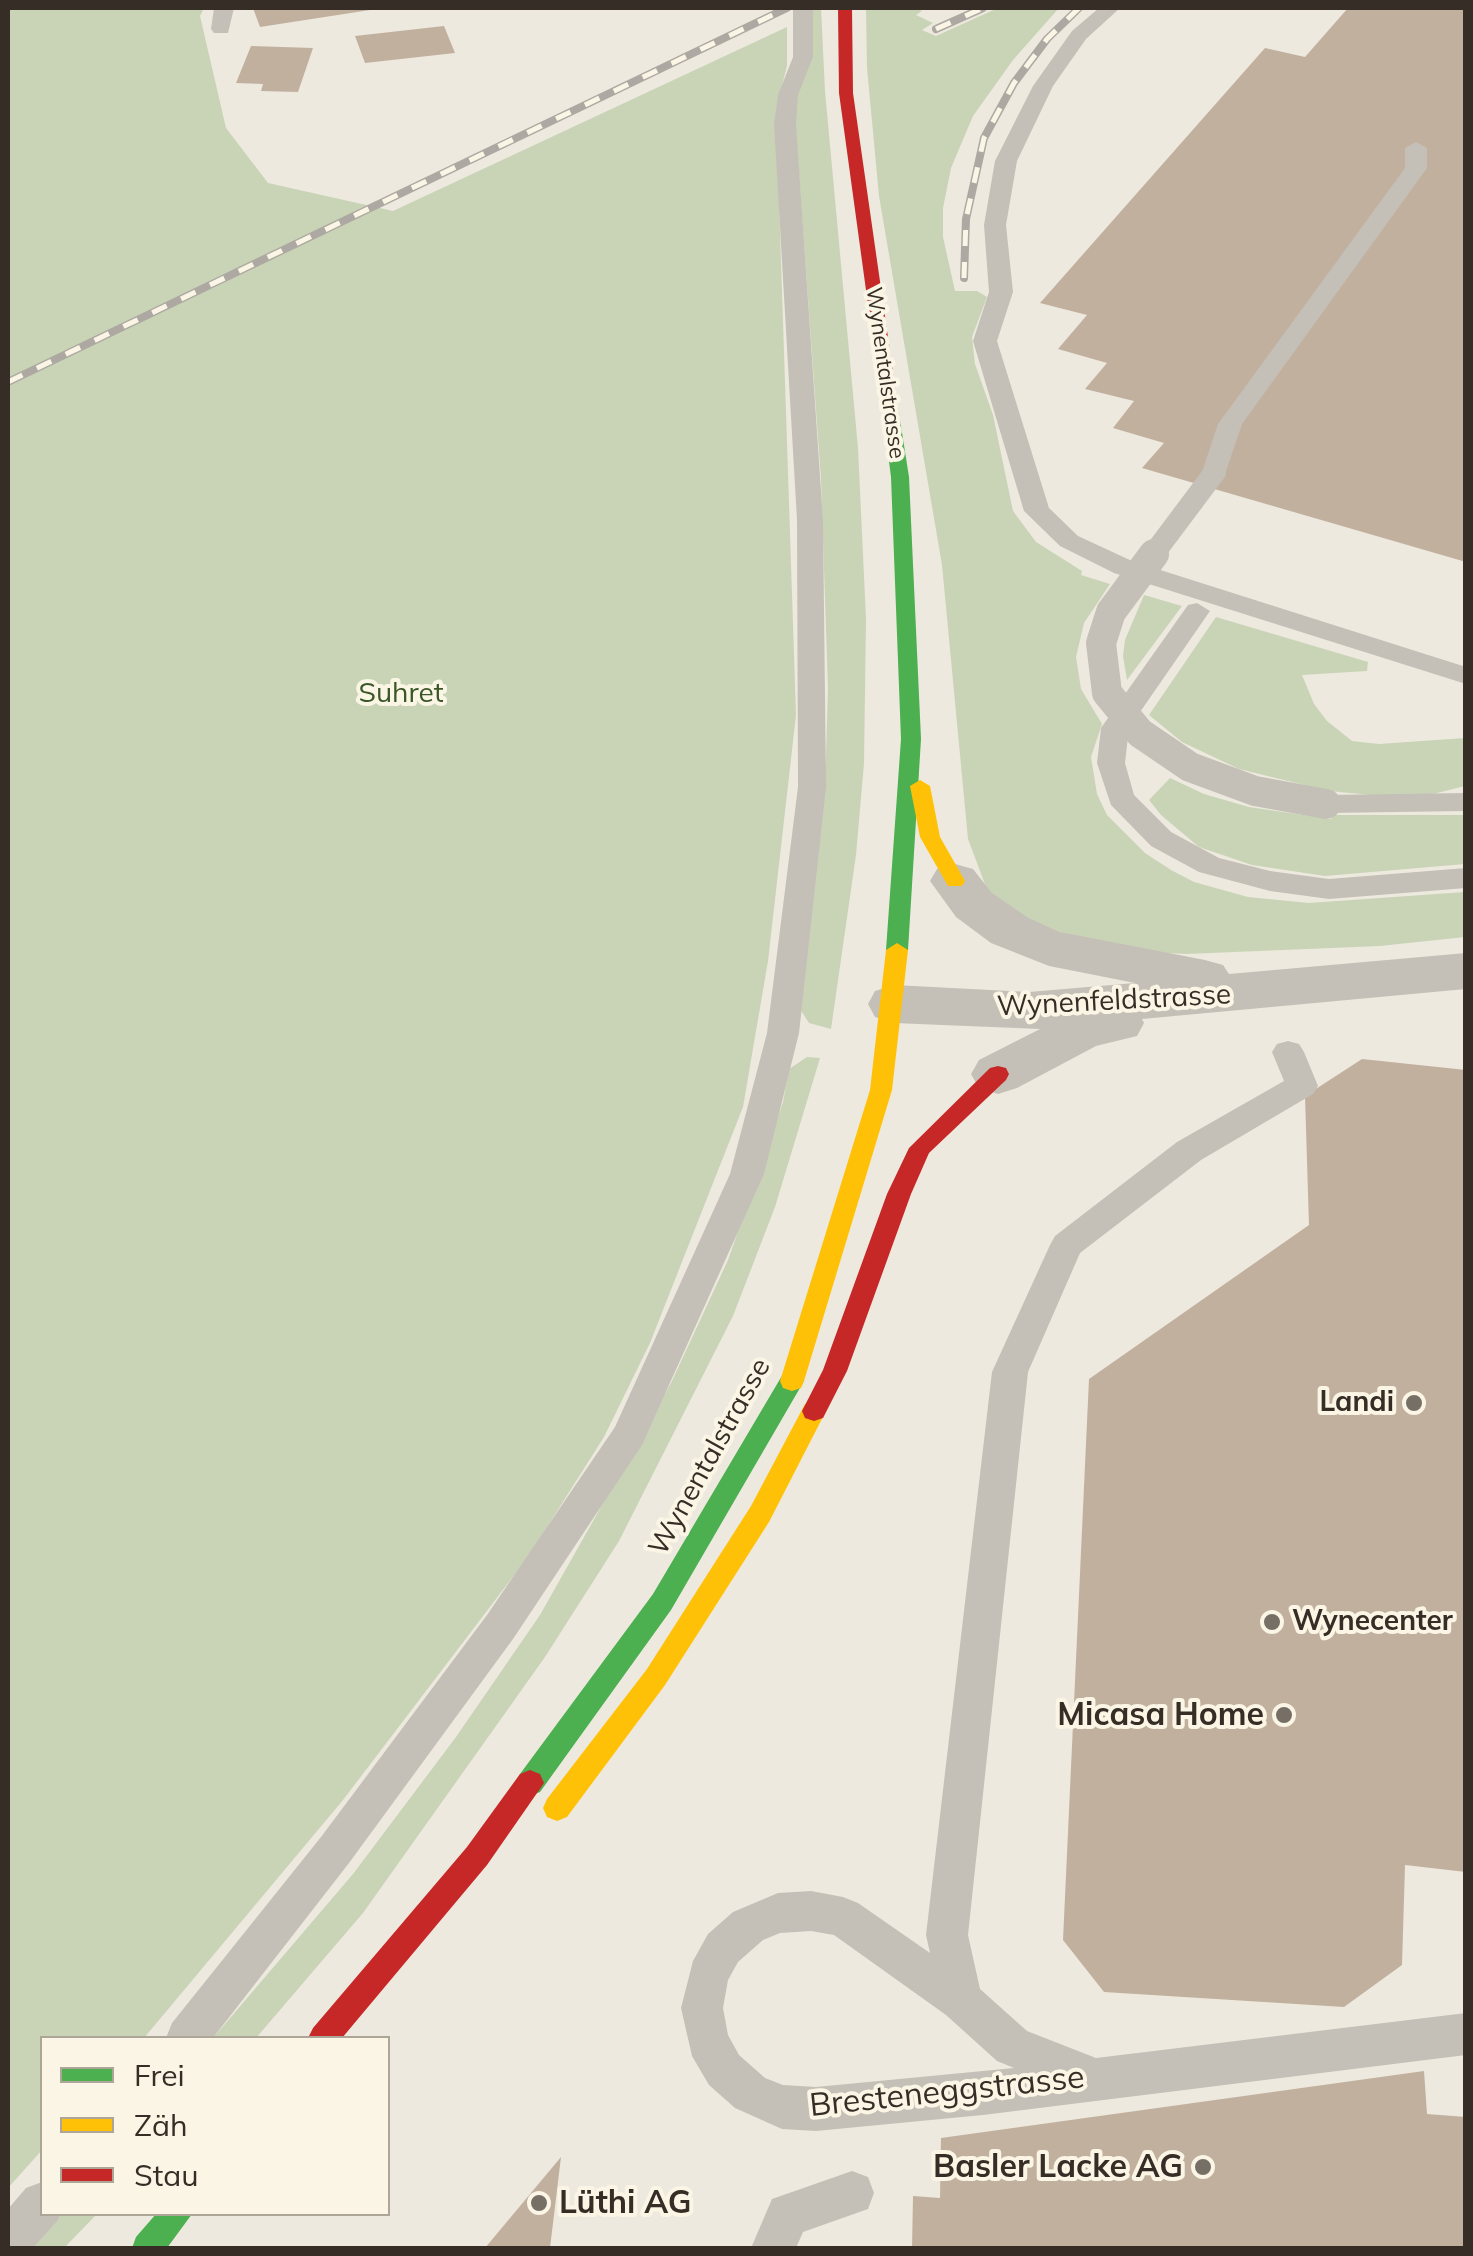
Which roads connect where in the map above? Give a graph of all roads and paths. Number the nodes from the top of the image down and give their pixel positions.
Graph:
1 (224, 8) edge
2 (803, 8) edge
3 (845, 8) edge
4 (1110, 8) edge
5 (221, 29) dead end
6 (1416, 148) dead end
7 (1197, 611) dead end
8 (1466, 676) edge
9 (911, 739) junction
10 (1466, 802) edge
11 (1466, 878) edge
12 (954, 881) joint
13 (1466, 971) edge
14 (1222, 982) junction
15 (894, 985) junction
16 (1273, 991) junction
17 (1288, 1052) dead end
18 (998, 1074) joint
19 (546, 1820) dead end
20 (504, 1861) dead end
21 (961, 2000) junction
22 (1466, 2034) edge
23 (189, 2036) edge
24 (325, 2036) edge
25 (325, 2036) edge
26 (1093, 2078) junction
27 (852, 2192) dead end
28 (40, 2206) edge
29 (174, 2216) edge
30 (8, 2243) edge
31 (147, 2248) edge
32 (773, 2248) edge

1 - 5 lane
2 - 23 lane
3 - 9 main road, Wynentalstrasse
4 - 8 lane
6 - 10 lane, bridge
7 - 11 lane
9 - 12 main road, Wynentalstrasse
9 - 15 main road, Wynentalstrasse
12 - 14 street, Wynenfeldstrasse
13 - 16 street, Wynenfeldstrasse
14 - 15 street, Wynenfeldstrasse
14 - 16 street, Wynenfeldstrasse
15 - 16 street, Wynenfeldstrasse
15 - 24 main road, Wynentalstrasse
16 - 18 street, Wynenfeldstrasse
17 - 21 lane
18 - 19 main road
20 - 25 main road, Wynentalstrasse
21 - 26 lane, Bresteneggstrasse
21 - 26 lane, Bresteneggstrasse
22 - 26 lane, Bresteneggstrasse
27 - 32 lane
28 - 30 lane
29 - 31 main road

